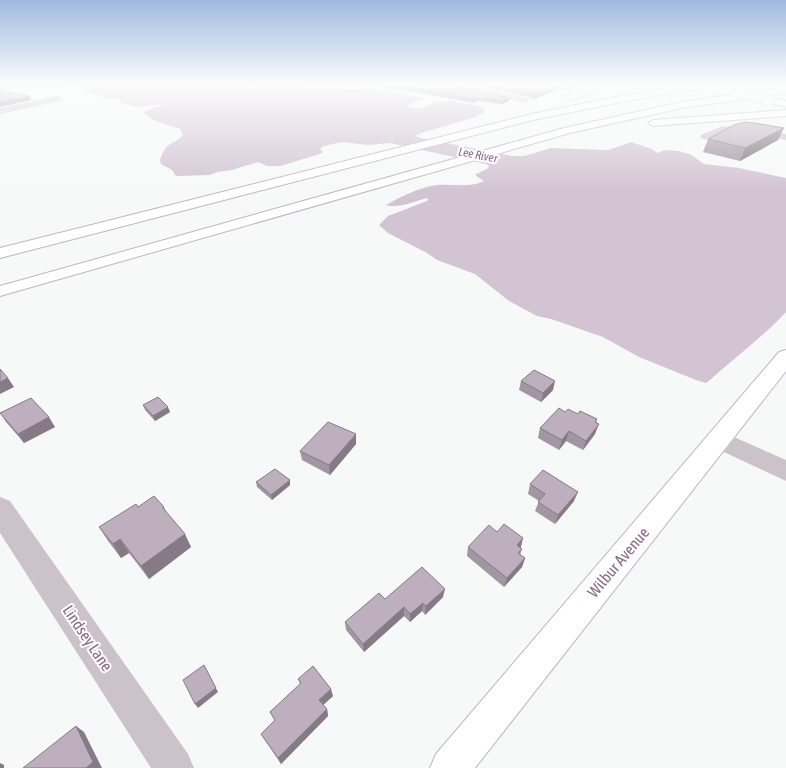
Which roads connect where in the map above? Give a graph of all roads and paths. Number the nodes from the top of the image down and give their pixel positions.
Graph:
1 (502, 120) edge
2 (523, 120) edge
3 (609, 120) edge
4 (695, 120) edge
5 (705, 137) dead end
6 (786, 137) edge
7 (444, 139) junction
8 (500, 148) junction
9 (0, 253) edge
10 (0, 291) edge
11 (786, 357) edge
12 (718, 439) junction
13 (786, 471) edge
14 (0, 509) edge
15 (174, 768) edge
16 (450, 768) edge

1 - 7 main road
2 - 7 main road
3 - 8 main road
4 - 8 main road
5 - 6 street
7 - 9 main road
8 - 10 main road
11 - 12 main road, Wilbur Avenue
12 - 13 street
12 - 16 main road, Wilbur Avenue
14 - 15 street, Lindsey Lane

